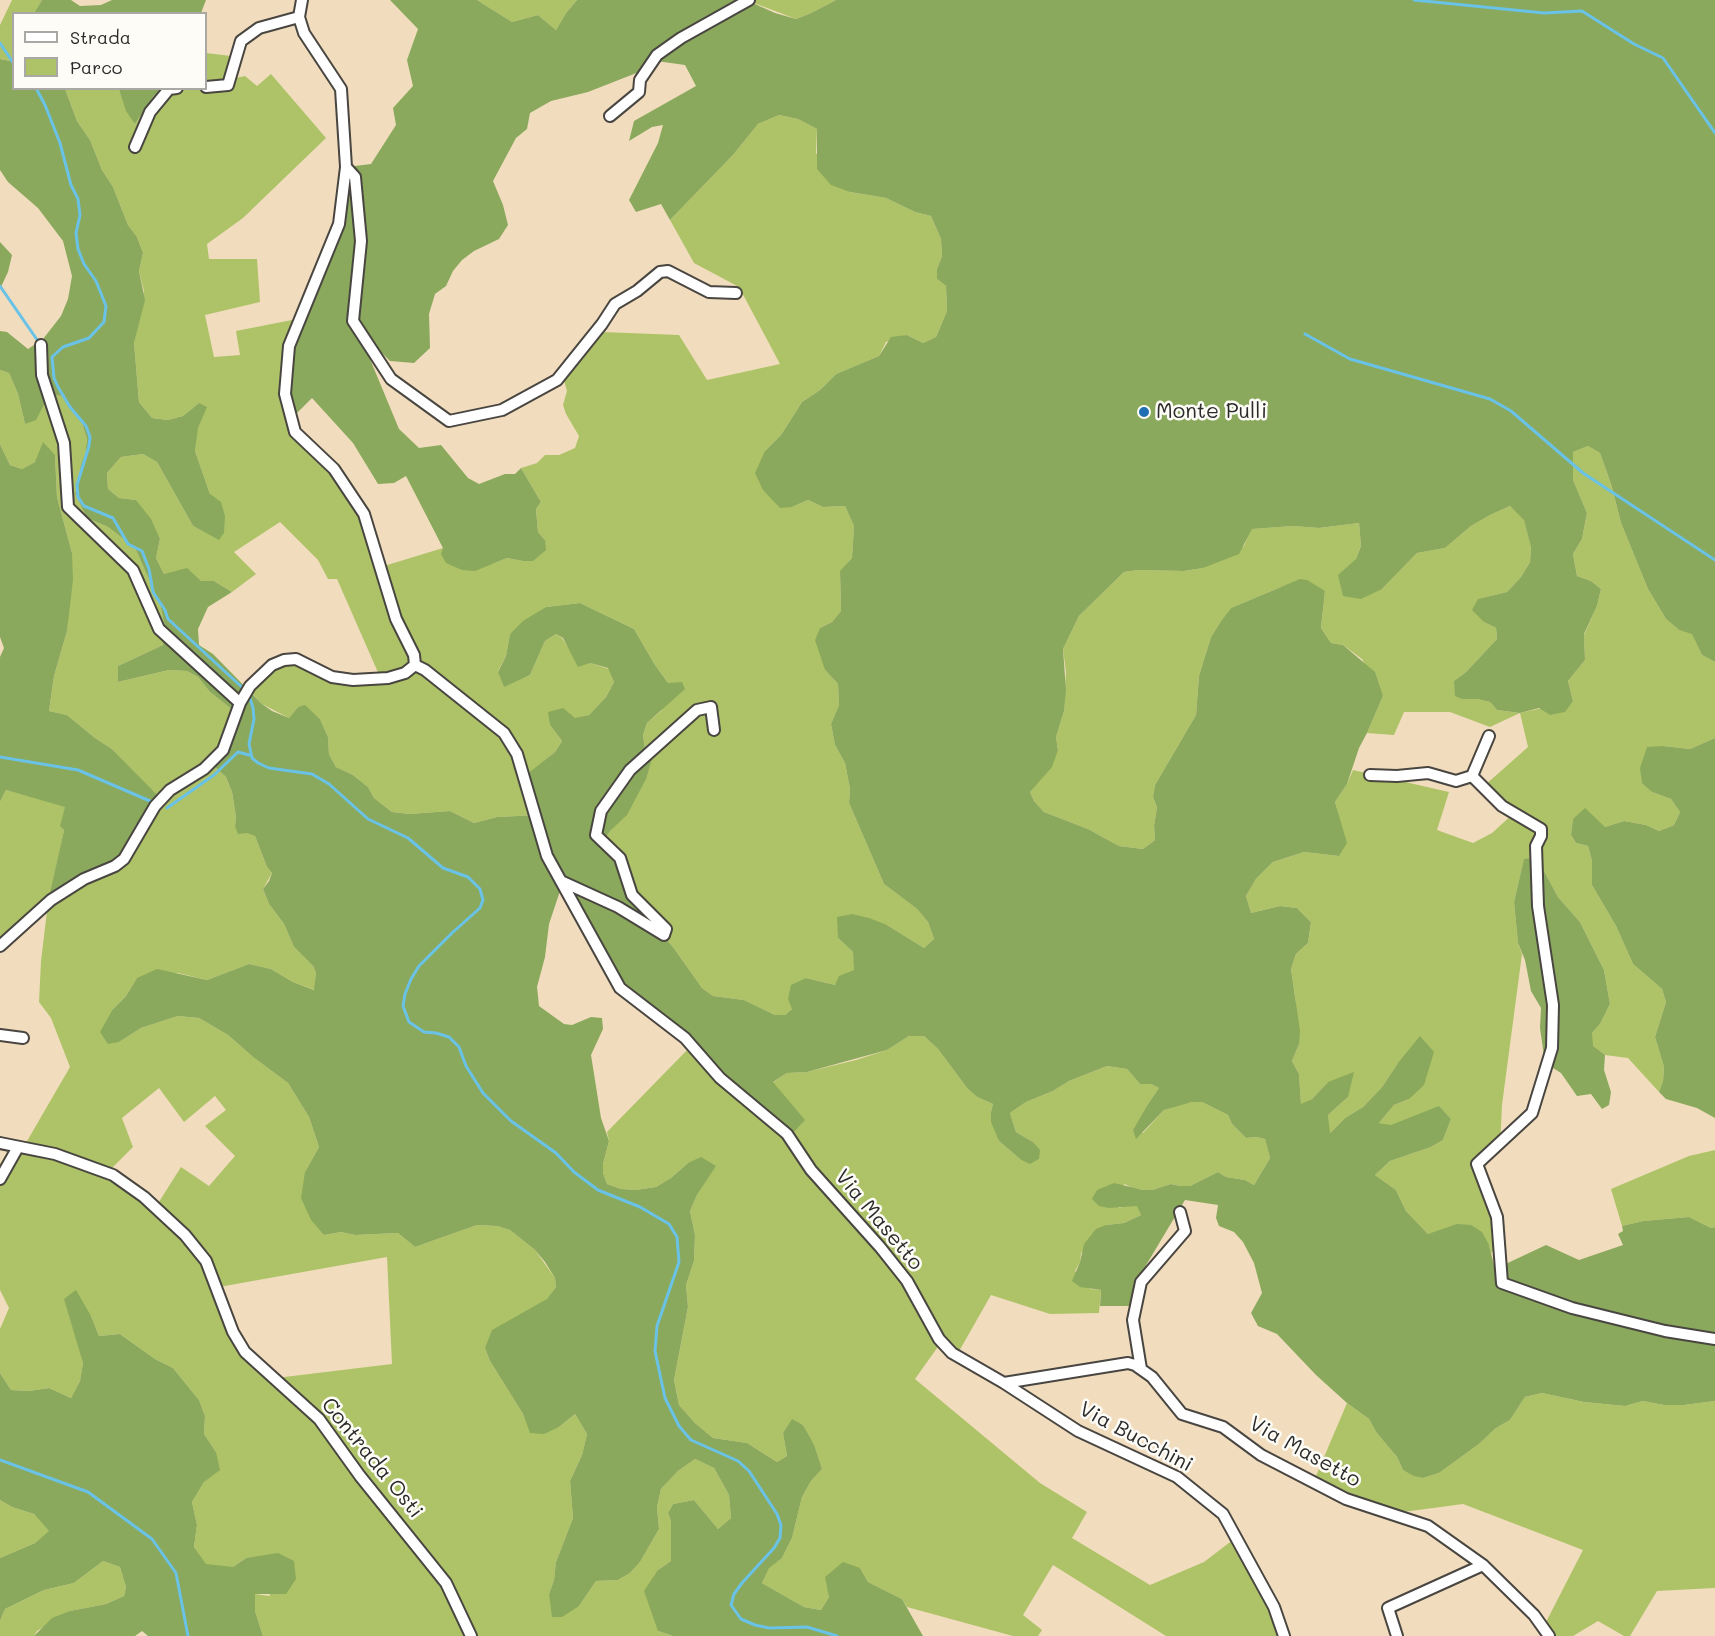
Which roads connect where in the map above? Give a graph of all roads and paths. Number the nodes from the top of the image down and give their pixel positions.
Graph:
1 (302, 0) edge
2 (749, 0) edge
3 (299, 17) junction
4 (207, 87) edge
5 (168, 90) edge
6 (610, 116) dead end
7 (135, 147) dead end
8 (346, 167) junction
9 (736, 293) dead end
10 (41, 345) dead end
11 (415, 665) junction
12 (241, 701) junction
13 (714, 730) dead end
14 (1489, 736) dead end
15 (1370, 775) dead end
16 (1472, 776) junction
17 (560, 881) junction
18 (0, 946) edge
19 (0, 1035) edge
20 (22, 1038) dead end
21 (0, 1143) edge
22 (18, 1147) junction
23 (0, 1179) edge
24 (1180, 1212) dead end
25 (1715, 1339) edge
26 (1141, 1369) junction
27 (1004, 1383) junction
28 (1483, 1565) junction
29 (471, 1636) edge
30 (1284, 1636) edge
31 (1397, 1636) edge
32 (1549, 1636) edge

1 - 3 street
2 - 6 street
3 - 4 street
3 - 8 street
5 - 7 street
8 - 9 street
8 - 11 street
10 - 12 street
11 - 12 street
11 - 17 street, Via Masetto
12 - 18 street
13 - 17 street
14 - 16 street
15 - 16 street
16 - 25 street
17 - 27 street, Via Masetto
19 - 20 street
21 - 22 street, Contrada Osti
22 - 23 street
22 - 29 street, Contrada Osti
24 - 26 street
26 - 27 street
26 - 28 street, Via Masetto
27 - 30 street, Via Bucchini
28 - 31 street
28 - 32 street, Via Masetto

